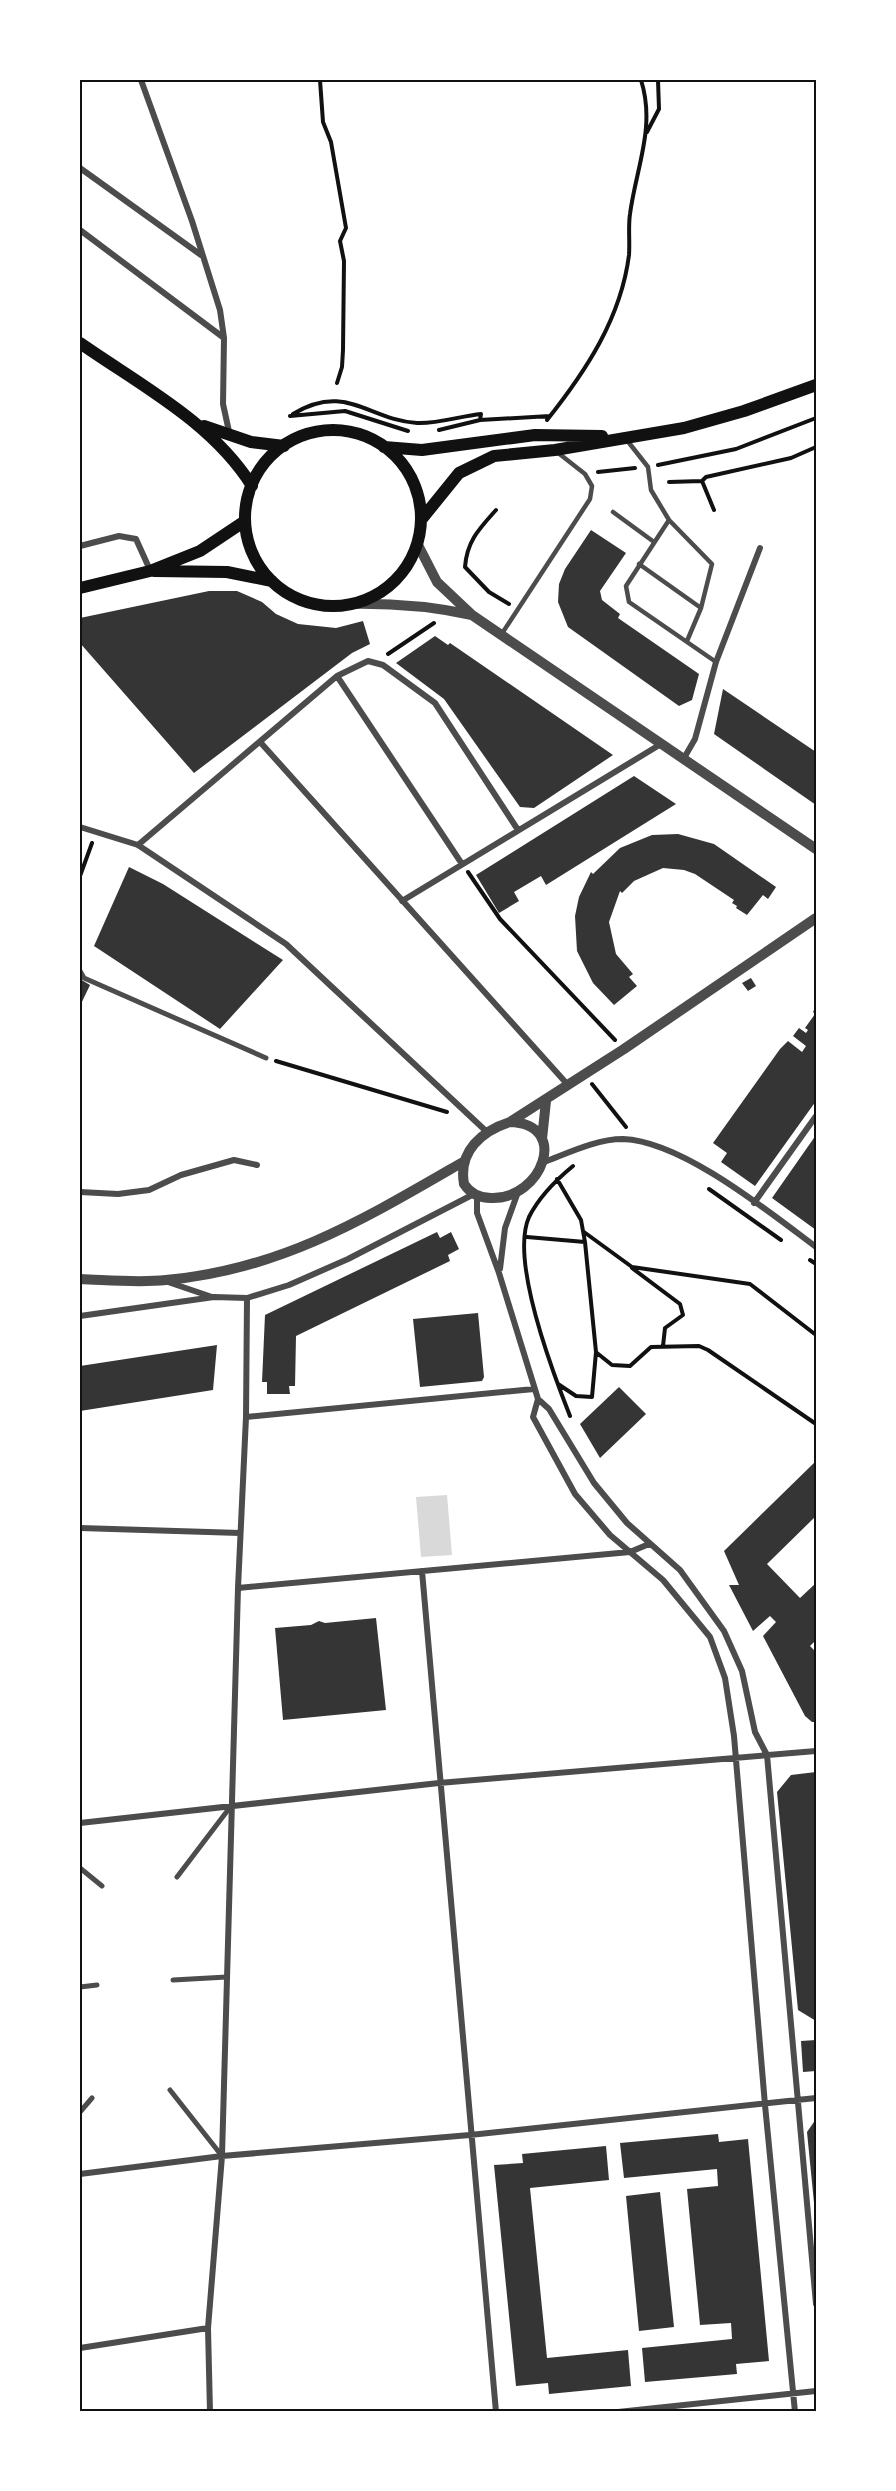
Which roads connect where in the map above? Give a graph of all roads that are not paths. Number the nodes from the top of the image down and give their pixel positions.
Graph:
1 (141, 80) edge
2 (80, 168) edge
3 (80, 230) edge
4 (201, 255) junction
5 (224, 338) junction
6 (80, 343) edge
7 (816, 385) edge
8 (194, 422) junction
9 (230, 436) junction
10 (624, 436) junction
11 (284, 446) junction
12 (384, 447) junction
13 (555, 450) junction
14 (252, 486) junction
15 (613, 512) dead end
16 (421, 520) junction
17 (669, 520) junction
18 (245, 521) junction
19 (654, 542) junction
20 (417, 543) junction
21 (80, 546) edge
22 (760, 548) dead end
23 (639, 564) junction
24 (150, 571) junction
25 (272, 581) junction
26 (80, 588) edge
27 (347, 604) junction
28 (701, 608) junction
29 (472, 615) junction
30 (501, 634) junction
31 (687, 642) junction
32 (716, 662) junction
33 (338, 676) junction
34 (261, 743) junction
35 (661, 743) junction
36 (684, 758) junction
37 (80, 827) edge
38 (518, 830) junction
39 (138, 845) junction
40 (816, 849) edge
41 (462, 864) junction
42 (402, 901) junction
43 (816, 918) edge
44 (80, 971) edge
45 (266, 1058) road end
46 (567, 1085) junction
47 (546, 1101) junction
48 (816, 1116) edge
49 (510, 1122) junction
50 (487, 1132) junction
51 (542, 1139) junction
52 (463, 1162) junction
53 (544, 1162) junction
54 (257, 1165) dead end
55 (80, 1192) edge
56 (518, 1192) junction
57 (476, 1195) junction
58 (754, 1203) junction
59 (816, 1247) edge
60 (499, 1273) junction
61 (80, 1279) edge
62 (164, 1281) junction
63 (214, 1297) junction
64 (247, 1298) junction
65 (80, 1316) edge
66 (534, 1389) junction
67 (538, 1399) junction
68 (246, 1417) junction
69 (80, 1528) edge
70 (240, 1533) junction
71 (649, 1544) junction
72 (630, 1552) junction
73 (422, 1571) junction
74 (238, 1588) junction
75 (816, 1751) edge
76 (767, 1755) junction
77 (735, 1758) junction
78 (439, 1782) junction
79 (232, 1804) junction
80 (80, 1823) edge
81 (80, 1868) edge
82 (177, 1877) dead end
83 (102, 1886) dead end
84 (228, 1977) junction
85 (173, 1980) dead end
86 (97, 1985) dead end
87 (80, 1987) edge
88 (170, 2090) dead end
89 (92, 2098) dead end
90 (816, 2098) edge
91 (798, 2099) junction
92 (765, 2105) junction
93 (80, 2112) edge
94 (470, 2134) junction
95 (222, 2156) junction
96 (80, 2174) edge
97 (816, 2304) edge
98 (208, 2328) junction
99 (80, 2348) edge
100 (816, 2391) edge
101 (793, 2393) junction
102 (210, 2412) edge
103 (496, 2412) edge
104 (618, 2412) edge
105 (795, 2412) edge

1 - 4 street
2 - 4 street
3 - 5 street
4 - 5 street
5 - 9 street
6 - 8 main road
7 - 10 main road
8 - 9 main road
8 - 14 main road
9 - 11 main road
10 - 12 main road
10 - 13 main road
10 - 17 lane
11 - 12 main road
11 - 14 main road
12 - 16 main road
13 - 16 main road
13 - 30 lane
14 - 18 main road
15 - 19 lane
16 - 20 main road
17 - 19 lane
17 - 28 lane
18 - 24 main road
18 - 25 main road
19 - 23 lane
20 - 27 main road
20 - 29 street
21 - 24 street
22 - 32 street
23 - 28 lane
23 - 31 lane
24 - 25 main road
24 - 26 main road
25 - 27 main road
27 - 29 street
28 - 31 lane
29 - 30 street
30 - 35 street
31 - 32 lane
32 - 36 street
33 - 34 street
33 - 38 street
33 - 41 street
34 - 39 street
34 - 42 street
35 - 36 street
35 - 38 street
36 - 40 street
37 - 39 street
38 - 41 street
39 - 50 street
41 - 42 street
42 - 46 street
43 - 46 street
44 - 45 street
46 - 47 street
47 - 49 street
47 - 51 street
48 - 58 street
49 - 50 street
49 - 51 street
50 - 52 street
51 - 53 street
52 - 57 street
52 - 62 street
53 - 56 street
53 - 58 street
54 - 55 street
56 - 57 street
56 - 60 street
57 - 60 street
57 - 64 street
58 - 59 street
60 - 66 street
61 - 62 street
62 - 63 street
63 - 64 street
63 - 65 street
64 - 68 street
66 - 67 street
66 - 68 street
67 - 71 street
67 - 72 street
68 - 70 street
69 - 70 street
70 - 74 street
71 - 72 street
71 - 76 street
72 - 73 street
72 - 77 street
73 - 74 street
73 - 78 street
74 - 79 street
75 - 76 street
76 - 77 street
76 - 91 street
77 - 78 street
77 - 92 street
78 - 79 street
78 - 94 street
79 - 80 street
79 - 82 street
79 - 84 street
81 - 83 street
84 - 85 street
84 - 95 street
86 - 87 street
88 - 95 street
89 - 93 street
90 - 91 street
91 - 92 street
91 - 97 street
92 - 94 street
92 - 101 street
94 - 95 street
94 - 103 street
95 - 96 street
95 - 98 street
98 - 99 street
98 - 102 street
100 - 101 street
101 - 104 street
101 - 105 street

